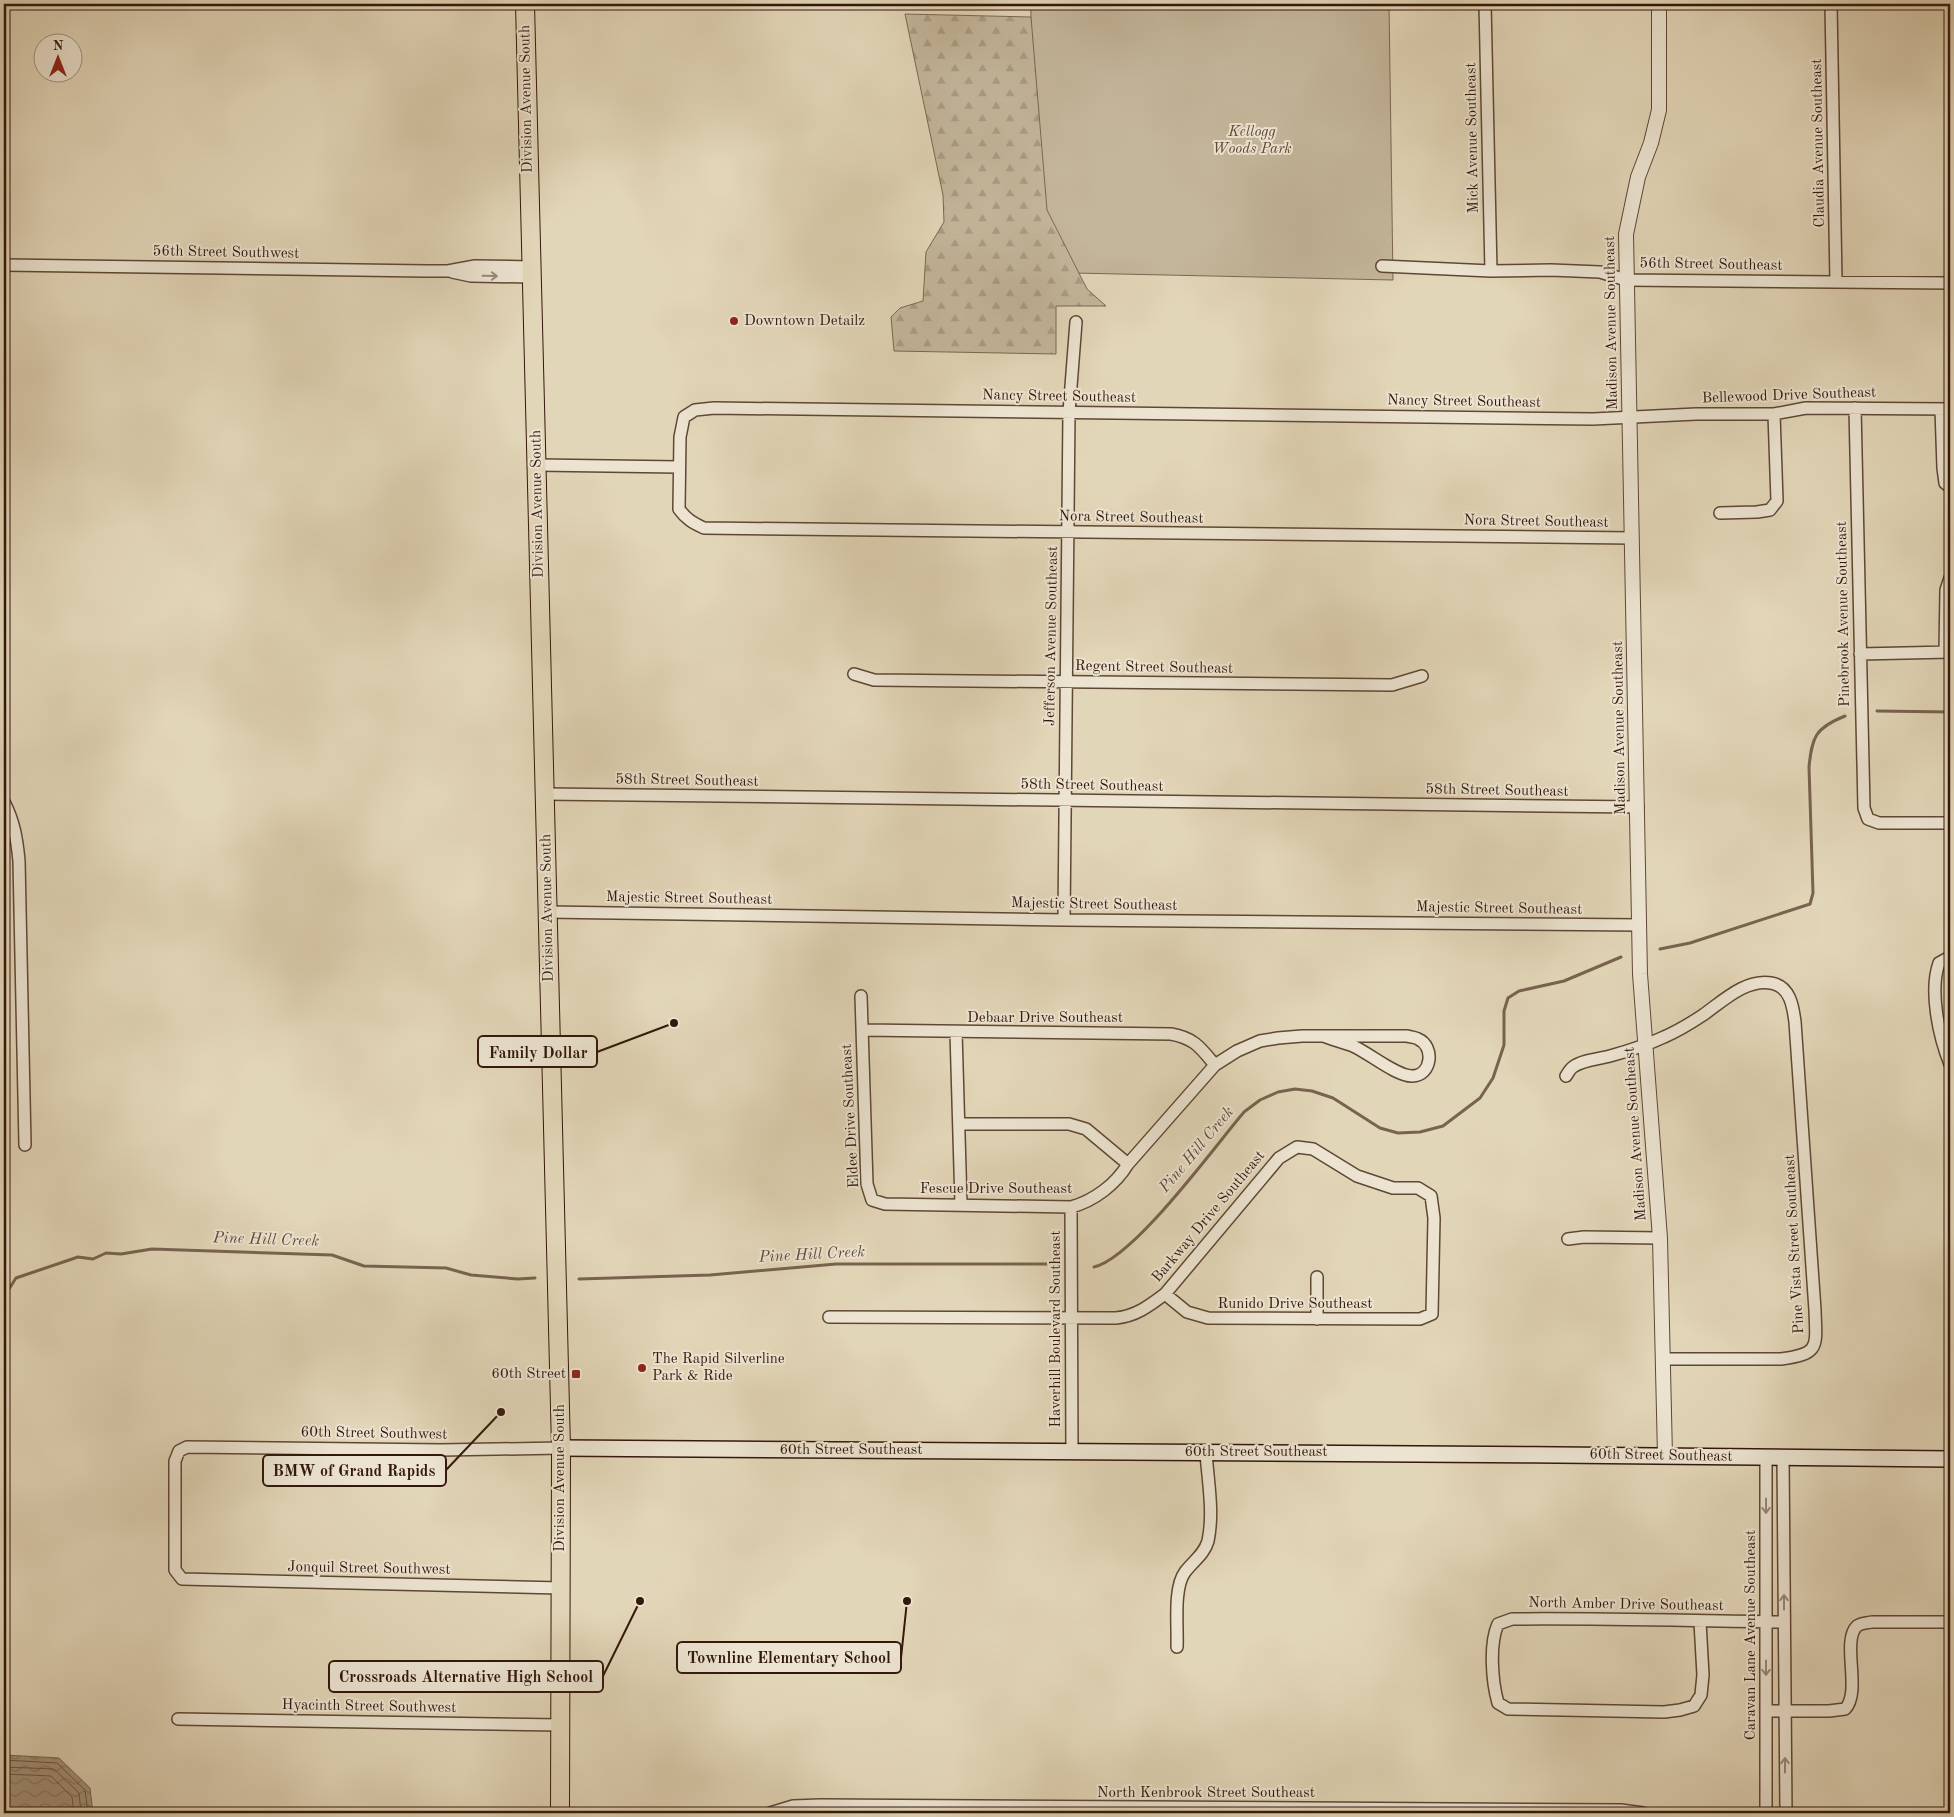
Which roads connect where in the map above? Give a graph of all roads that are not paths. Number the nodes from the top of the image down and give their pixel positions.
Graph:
1 (525, 4) edge
2 (1485, 4) edge
3 (1659, 4) edge
4 (1831, 4) edge
5 (4, 265) edge
6 (1382, 266) dead end
7 (1490, 271) junction
8 (532, 272) junction
9 (1626, 280) junction
10 (1836, 282) junction
11 (1950, 283) edge
12 (1076, 322) dead end
13 (1855, 408) junction
14 (1946, 409) edge
15 (1069, 412) junction
16 (1774, 414) junction
17 (1629, 416) junction
18 (537, 465) junction
19 (679, 467) junction
20 (1950, 487) edge
21 (1720, 513) dead end
22 (1068, 533) junction
23 (1632, 538) junction
24 (1950, 578) edge
25 (1948, 652) edge
26 (1860, 654) junction
27 (854, 674) dead end
28 (1422, 676) dead end
29 (1067, 682) junction
30 (545, 794) junction
31 (1066, 801) junction
32 (4, 802) edge
33 (1638, 807) junction
34 (1950, 823) edge
35 (548, 912) junction
36 (1064, 920) junction
37 (1640, 925) junction
38 (1950, 957) edge
39 (861, 996) dead end
40 (862, 1030) junction
41 (956, 1032) junction
42 (1323, 1036) junction
43 (1646, 1044) junction
44 (1950, 1064) edge
45 (1215, 1065) junction
46 (1566, 1076) dead end
47 (959, 1124) junction
48 (24, 1145) dead end
49 (1128, 1164) junction
50 (872, 1200) joint
51 (961, 1204) junction
52 (1071, 1207) junction
53 (1660, 1238) junction
54 (1568, 1239) dead end
55 (1317, 1277) dead end
56 (1164, 1294) junction
57 (1432, 1314) joint
58 (828, 1316) dead end
59 (1072, 1318) junction
60 (1317, 1320) junction
61 (1662, 1359) junction
62 (561, 1448) junction
63 (1072, 1451) junction
64 (1206, 1453) junction
65 (1665, 1456) junction
66 (1766, 1457) junction
67 (1783, 1457) junction
68 (1950, 1459) edge
69 (179, 1576) joint
70 (560, 1588) junction
71 (1700, 1622) junction
72 (1766, 1622) junction
73 (1784, 1622) junction
74 (1950, 1622) edge
75 (1177, 1648) dead end
76 (1766, 1711) junction
77 (1785, 1711) junction
78 (178, 1719) dead end
79 (560, 1725) junction
80 (953, 1810) edge
81 (1162, 1811) edge
82 (1402, 1811) edge
83 (560, 1813) edge
84 (770, 1813) edge
85 (1642, 1813) edge
86 (1766, 1813) edge
87 (1786, 1813) edge

1 - 8 main road, Division Avenue South
2 - 7 street, Mick Avenue Southeast
3 - 9 street, Madison Avenue Southeast
4 - 10 street, Claudia Avenue Southeast
5 - 8 street, 56th Street Southwest
6 - 7 street, 56th Street Southeast
7 - 9 street, 56th Street Southeast
8 - 18 main road, Division Avenue South
9 - 10 street, 56th Street Southeast
9 - 17 street, Madison Avenue Southeast
10 - 11 street, 56th Street Southeast
12 - 15 street, Jefferson Avenue Southeast
13 - 14 street, Bellewood Drive Southeast
13 - 16 street, Bellewood Drive Southeast
13 - 26 street, Pinebrook Avenue Southeast
14 - 20 street
15 - 17 street, Nancy Street Southeast
15 - 19 street, Nancy Street Southeast
15 - 22 street, Jefferson Avenue Southeast
16 - 17 street, Bellewood Drive Southeast
16 - 21 street
17 - 23 street, Madison Avenue Southeast
18 - 19 street
18 - 30 main road, Division Avenue South
19 - 22 street, Nora Street Southeast
22 - 23 street, Nora Street Southeast
22 - 29 street, Jefferson Avenue Southeast
23 - 33 street, Madison Avenue Southeast
24 - 25 street
25 - 26 street
26 - 34 street, Pinebrook Avenue Southeast
27 - 29 street, Regent Street Southeast
28 - 29 street, Regent Street Southeast
29 - 31 street, Jefferson Avenue Southeast
30 - 31 street, 58th Street Southeast
30 - 35 main road, Division Avenue South
31 - 33 street, 58th Street Southeast
31 - 36 street, Jefferson Avenue Southeast
32 - 48 street
33 - 37 street, Madison Avenue Southeast
35 - 36 street, Majestic Street Southeast
35 - 62 main road, Division Avenue South
36 - 37 street, Majestic Street Southeast
37 - 43 street, Madison Avenue Southeast
38 - 44 street
39 - 40 street, Eldee Drive Southeast
40 - 41 street, Debaar Drive Southeast
40 - 50 street, Eldee Drive Southeast
41 - 45 street, Debaar Drive Southeast
41 - 47 street
42 - 42 street, Fescue Drive Southeast
42 - 45 street, Fescue Drive Southeast
43 - 46 street
43 - 53 street, Madison Avenue Southeast
43 - 61 street, Pine Vista Street Southeast
45 - 49 street, Fescue Drive Southeast
47 - 49 street
47 - 51 street
49 - 52 street, Fescue Drive Southeast
50 - 51 street, Fescue Drive Southeast
51 - 52 street, Fescue Drive Southeast
52 - 59 street, Haverhill Boulevard Southeast
53 - 54 street
53 - 61 street, Madison Avenue Southeast
55 - 60 street
56 - 57 street, Barkway Drive Southeast
56 - 59 street, Barkway Drive Southeast
56 - 60 street, Runido Drive Southeast
57 - 60 street, Runido Drive Southeast
58 - 59 street, Barkway Drive Southeast
59 - 63 street, Haverhill Boulevard Southeast
61 - 65 street, Madison Avenue Southeast
62 - 63 main road, 60th Street Southeast
62 - 69 street, 60th Street Southwest
62 - 70 main road, Division Avenue South
63 - 64 main road, 60th Street Southeast
64 - 65 main road, 60th Street Southeast
64 - 75 street
65 - 66 main road, 60th Street Southeast
66 - 67 main road, 60th Street Southeast
66 -> 72 street, Caravan Lane Avenue Southeast
67 - 68 main road, 60th Street Southeast
73 -> 67 street
69 - 70 street, Jonquil Street Southwest
70 - 79 main road, Division Avenue South
71 - 71 street, North Amber Drive Southeast
71 - 72 street, North Amber Drive Southeast
72 - 73 street, North Amber Drive Southeast
72 -> 76 street, Caravan Lane Avenue Southeast
73 - 77 street
74 - 77 street
76 - 77 street
76 - 86 street, Caravan Lane Avenue Southeast
87 -> 77 street
78 - 79 street, Hyacinth Street Southwest
79 - 83 main road, Division Avenue South
80 - 81 street, North Kenbrook Street Southeast
80 - 84 street, North Kenbrook Street Southeast
81 - 82 street, North Kenbrook Street Southeast
82 - 85 street, North Kenbrook Street Southeast

